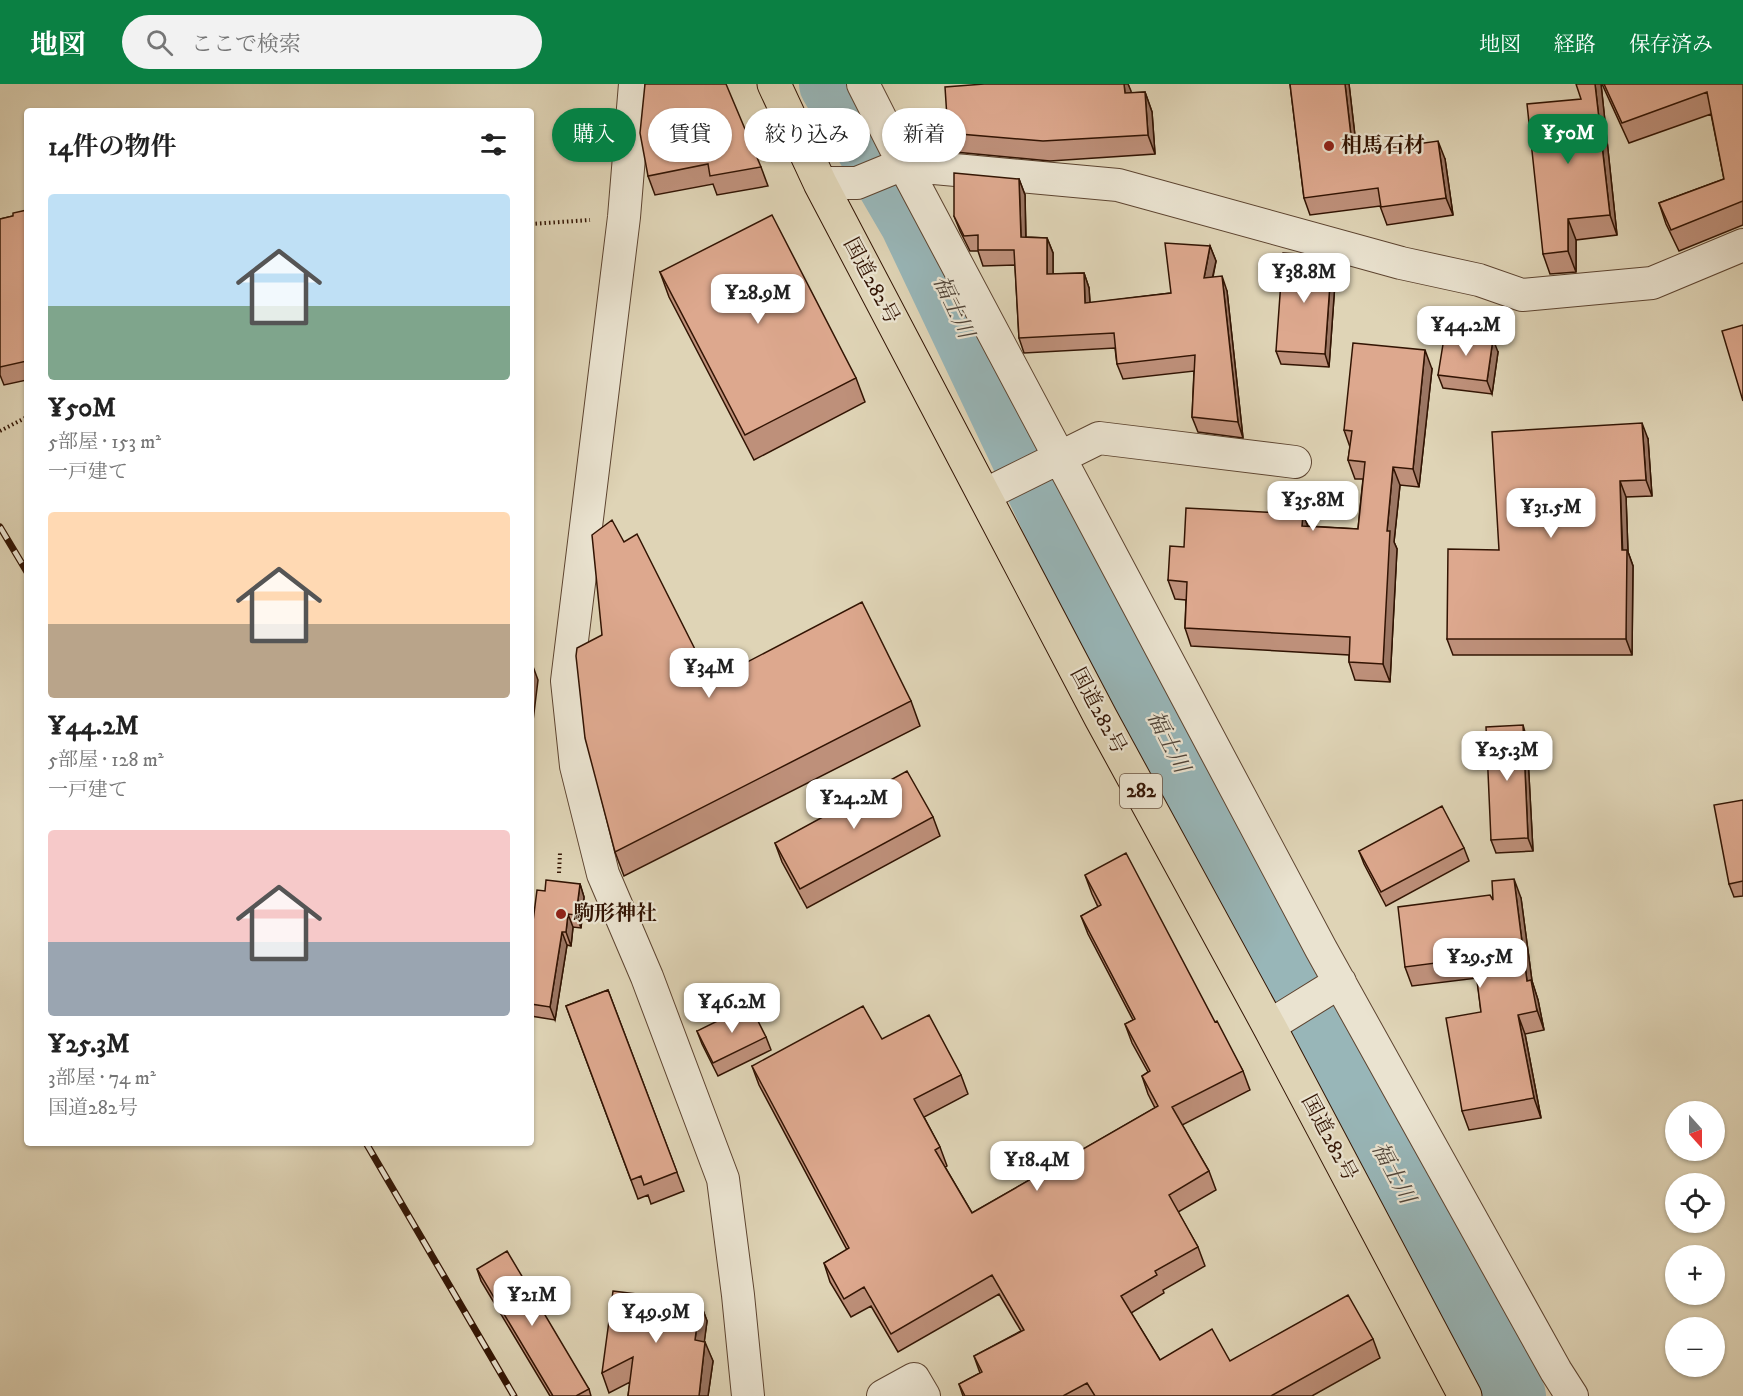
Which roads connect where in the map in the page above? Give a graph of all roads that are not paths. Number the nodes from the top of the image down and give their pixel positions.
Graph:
1 (635, 84) edge
2 (774, 84) edge
3 (863, 84) edge
4 (903, 165) junction
5 (820, 183) junction
6 (1743, 245) edge
7 (1059, 459) junction
8 (1295, 462) dead end
9 (984, 495) junction
10 (1338, 983) junction
11 (1270, 1025) junction
12 (748, 1396) edge
13 (883, 1396) edge
14 (924, 1396) edge
15 (1465, 1396) edge
16 (1572, 1396) edge

1 - 12 street
2 - 5 highway, 国道282号 / 282
3 - 4 street
4 - 5 street
4 - 6 street
4 - 7 street
5 - 9 highway, 国道282号 / 282
7 - 8 street
7 - 9 street
7 - 10 street
9 - 11 highway, 国道282号 / 282
10 - 11 street
10 - 16 street
11 - 15 highway, 国道282号 / 282
13 - 14 street

